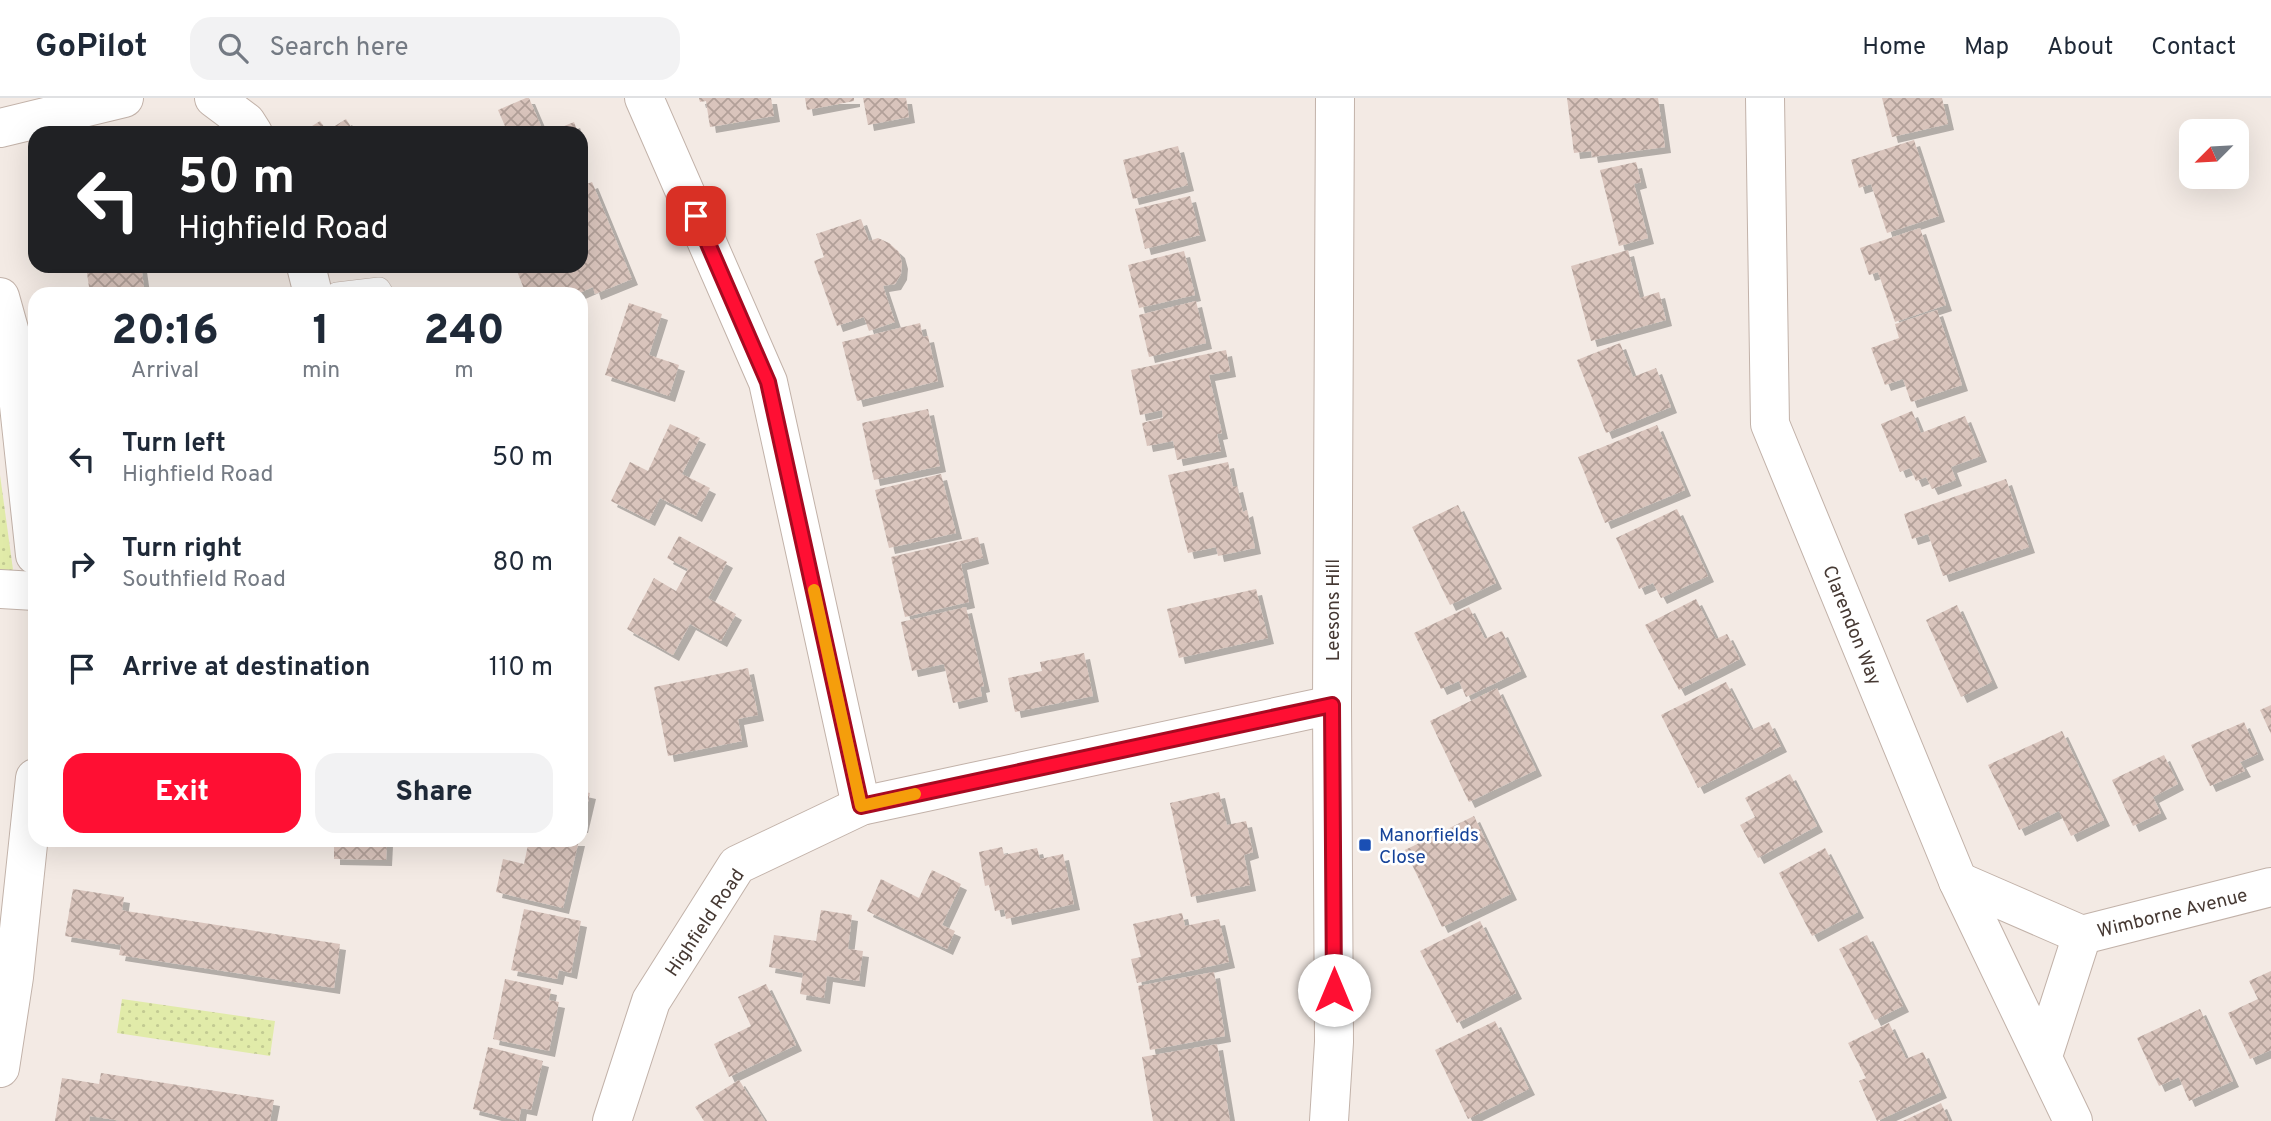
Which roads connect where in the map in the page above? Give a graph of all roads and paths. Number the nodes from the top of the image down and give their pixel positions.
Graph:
1 (124, 98) edge
2 (214, 98) edge
3 (644, 98) edge
4 (1335, 98) edge
5 (1765, 98) edge
6 (249, 126) edge
7 (0, 128) edge
8 (0, 297) edge
9 (28, 490) edge
10 (0, 589) edge
11 (28, 591) edge
12 (1332, 705) junction
13 (861, 806) junction
14 (28, 842) edge
15 (1958, 881) junction
16 (2271, 887) edge
17 (2082, 935) junction
18 (2043, 1056) junction
19 (0, 1068) edge
20 (612, 1121) edge
21 (1329, 1121) edge
22 (2073, 1121) edge

1 - 7 street
2 - 6 street
3 - 13 street
4 - 12 street, Leesons Hill
5 - 15 street, Clarendon Way
8 - 9 street
10 - 11 street
12 - 13 street, Highfield Road
12 - 21 street, Leesons Hill
13 - 20 street, Highfield Road
14 - 19 street
15 - 17 street, Wimborne Avenue
15 - 18 street, Clarendon Way
16 - 17 street, Wimborne Avenue
17 - 18 street
18 - 22 street, Clarendon Way

